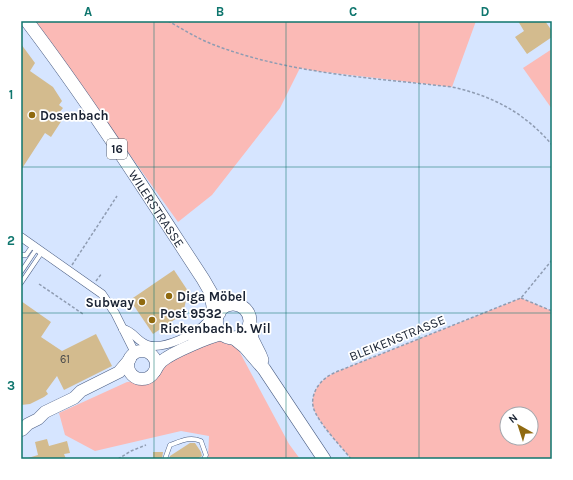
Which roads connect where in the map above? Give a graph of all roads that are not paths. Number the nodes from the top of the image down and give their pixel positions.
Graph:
1 (27, 21) edge
2 (21, 237) edge
3 (37, 248) junction
4 (21, 255) edge
5 (21, 272) edge
6 (203, 279) junction
7 (21, 284) edge
8 (232, 305) junction
9 (218, 317) junction
10 (250, 324) junction
11 (122, 329) junction
12 (228, 336) junction
13 (148, 352) junction
14 (133, 356) junction
15 (264, 369) junction
16 (155, 371) junction
17 (136, 377) junction
18 (74, 398) junction
19 (21, 426) edge
20 (165, 459) edge
21 (204, 459) edge
22 (324, 459) edge

1 - 6 main road, WILERSTRASSE / 16
2 - 3 street
3 - 4 lane
3 - 5 lane
3 - 7 lane
3 - 11 street
6 - 8 main road, WILERSTRASSE / 16
6 - 9 main road, WILERSTRASSE / 16
6 - 11 street
8 - 9 main road
8 - 10 main road
9 - 12 main road
9 - 13 main road
10 - 12 main road
10 - 15 main road
11 - 14 street
12 - 15 main road
12 - 16 main road
13 - 14 main road
13 - 16 main road
14 - 17 main road
14 - 18 main road
15 - 22 main road
16 - 17 main road
17 - 18 main road
18 - 19 main road
20 - 21 lane

